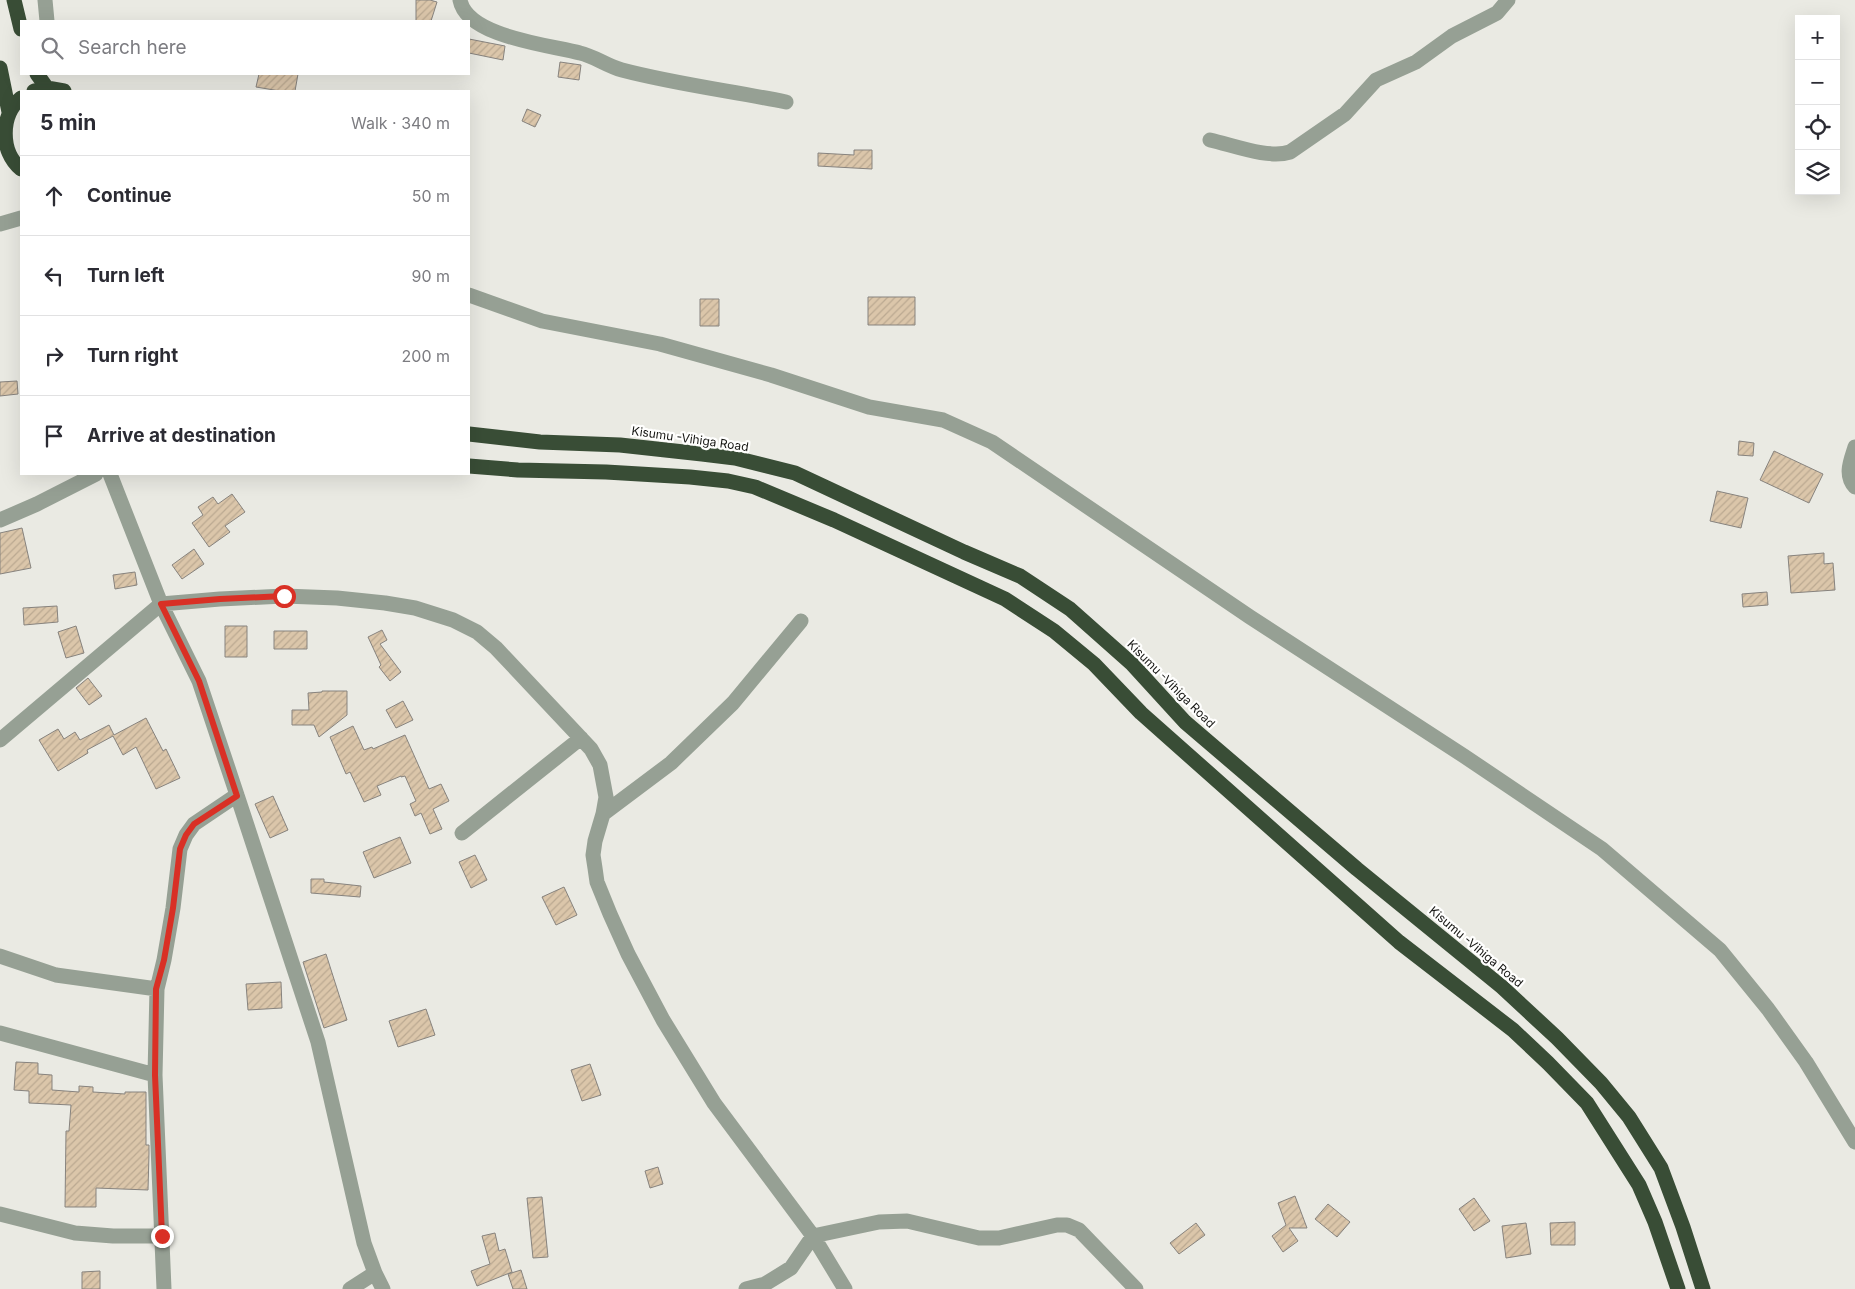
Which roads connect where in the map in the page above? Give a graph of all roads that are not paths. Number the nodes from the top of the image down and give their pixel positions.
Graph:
1 (14, 0) edge
2 (44, 0) edge
3 (460, 0) edge
4 (1508, 0) edge
5 (47, 20) edge
6 (20, 25) edge
7 (0, 68) edge
8 (37, 75) edge
9 (41, 90) edge
10 (20, 99) edge
11 (786, 102) dead end
12 (9, 112) junction
13 (1210, 140) dead end
14 (20, 168) edge
15 (20, 218) edge
16 (0, 224) edge
17 (470, 295) edge
18 (470, 434) edge
19 (1855, 447) edge
20 (470, 466) edge
21 (94, 475) edge
22 (110, 475) edge
23 (1855, 487) edge
24 (0, 520) edge
25 (161, 604) junction
26 (801, 622) dead end
27 (581, 738) junction
28 (0, 740) edge
29 (237, 796) junction
30 (603, 814) junction
31 (462, 833) dead end
32 (0, 956) edge
33 (156, 989) junction
34 (0, 1033) edge
35 (155, 1075) junction
36 (1855, 1142) edge
37 (0, 1214) edge
38 (162, 1236) junction
39 (814, 1236) junction
40 (375, 1274) junction
41 (164, 1289) edge
42 (350, 1289) edge
43 (383, 1289) edge
44 (746, 1289) edge
45 (845, 1289) edge
46 (1136, 1289) edge
47 (1678, 1289) edge
48 (1703, 1289) edge

1 - 6 highway
2 - 5 street
3 - 11 street
4 - 13 street
7 - 12 highway
8 - 9 highway
10 - 12 highway
12 - 14 highway
15 - 16 street
17 - 36 street
18 - 48 highway, Kisumu -Vihiga Road
19 - 23 street
20 - 47 highway
21 - 24 street
22 - 25 street
25 - 27 street
25 - 28 street
25 - 29 street
26 - 30 street
27 - 30 street
27 - 31 street
29 - 33 street
29 - 40 street
30 - 39 street
32 - 33 street
33 - 35 street
34 - 35 street
35 - 38 street
37 - 38 street
38 - 41 street
39 - 44 street
39 - 45 street
39 - 46 street
40 - 42 street
40 - 43 street

